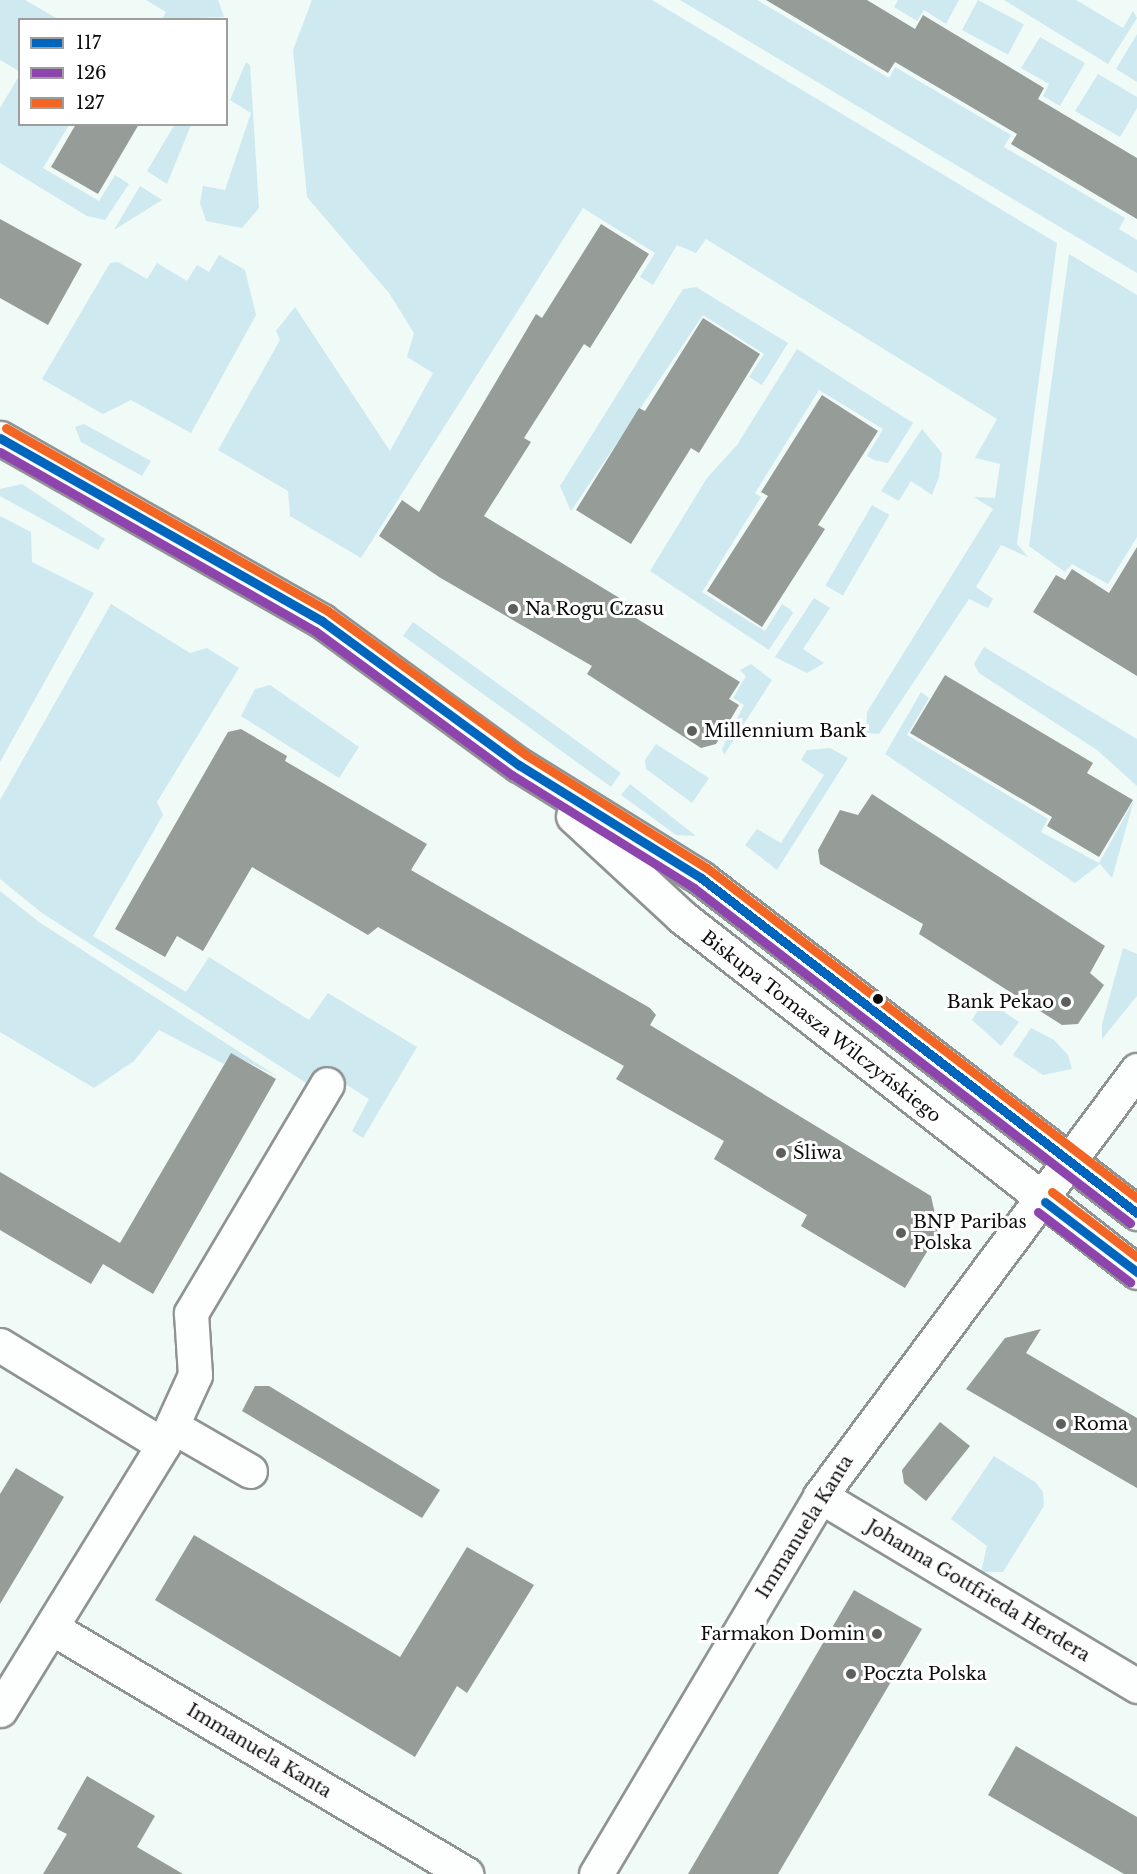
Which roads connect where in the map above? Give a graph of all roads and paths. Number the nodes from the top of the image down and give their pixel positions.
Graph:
1 (0, 438) edge
2 (519, 765) junction
3 (1137, 1070) edge
4 (327, 1084) dead end
5 (1067, 1160) junction
6 (1040, 1197) junction
7 (1137, 1213) edge
8 (1137, 1272) edge
9 (0, 1345) edge
10 (168, 1436) junction
11 (250, 1471) dead end
12 (820, 1496) junction
13 (52, 1628) junction
14 (12, 1665) edge
15 (1137, 1686) edge
16 (0, 1710) edge
17 (466, 1874) edge
18 (596, 1874) edge

1 - 2 street, Biskupa Tomasza Wilczyńskiego
2 - 5 street, Biskupa Tomasza Wilczyńskiego
2 - 6 street, Biskupa Tomasza Wilczyńskiego
3 - 5 street, Immanuela Kanta
4 - 10 street
5 - 6 street, Immanuela Kanta
5 - 7 street, Biskupa Tomasza Wilczyńskiego
6 - 8 street, Biskupa Tomasza Wilczyńskiego
6 - 12 street, Immanuela Kanta
9 - 10 street
10 - 11 street
10 - 13 street
12 - 15 street, Johanna Gottfrieda Herdera
12 - 18 street, Immanuela Kanta
13 - 14 street
13 - 17 street, Immanuela Kanta
14 - 16 street

